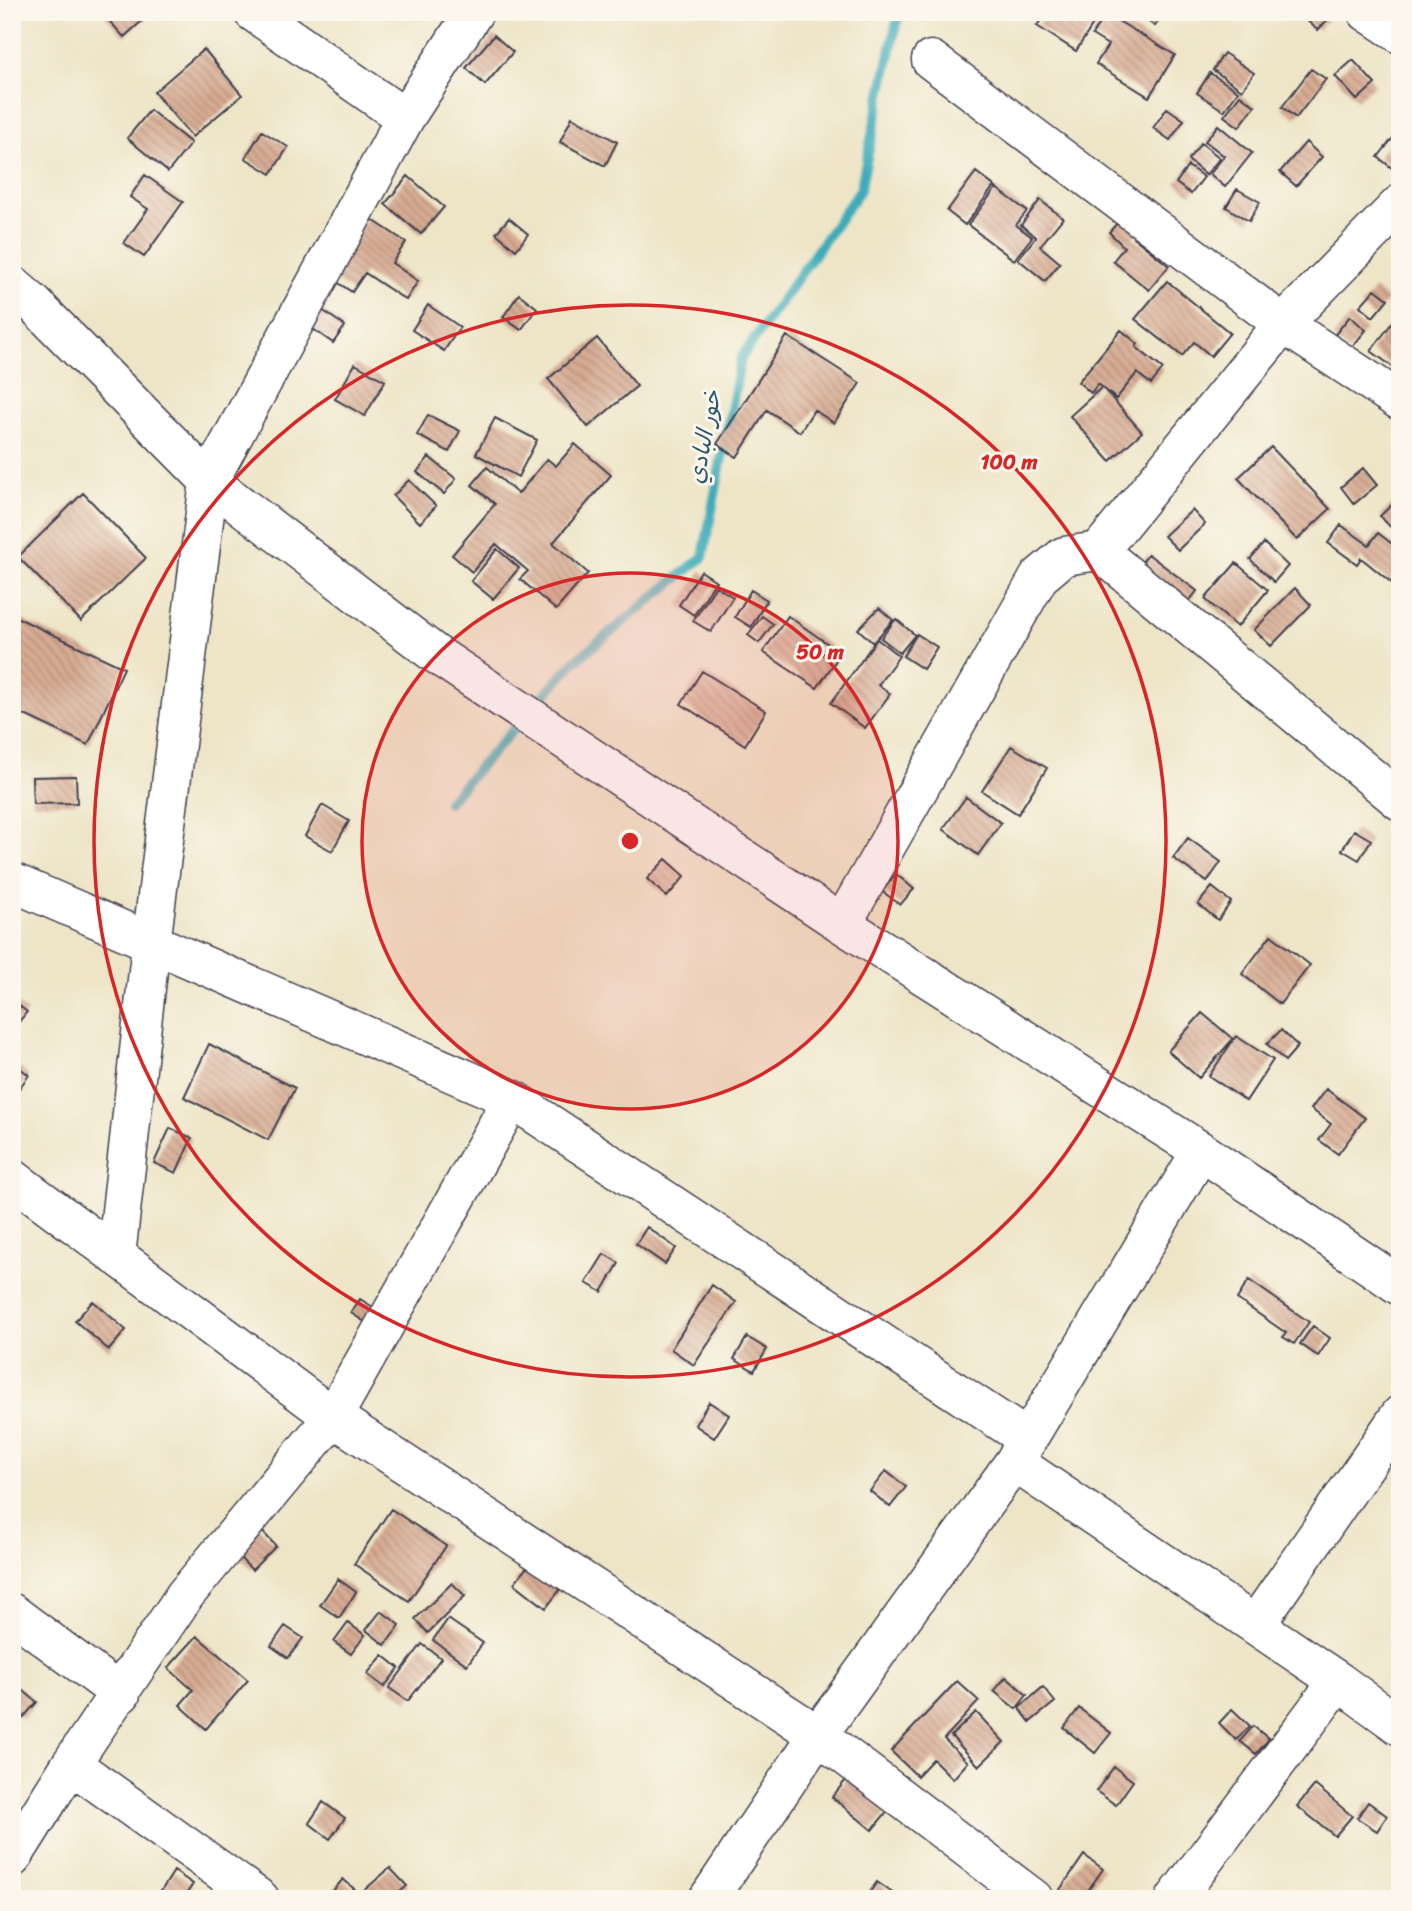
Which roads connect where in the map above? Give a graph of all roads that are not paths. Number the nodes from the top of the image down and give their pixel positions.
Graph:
1 (253, 12) edge
2 (474, 12) edge
3 (1367, 12) edge
4 (1400, 34) edge
5 (931, 60) dead end
6 (405, 118) junction
7 (1400, 204) edge
8 (20, 304) edge
9 (1283, 324) junction
10 (1400, 401) edge
11 (209, 481) junction
12 (1099, 551) junction
13 (1400, 801) edge
14 (12, 882) edge
15 (842, 924) junction
16 (151, 944) junction
17 (512, 1099) junction
18 (1201, 1151) junction
19 (12, 1178) edge
20 (116, 1256) junction
21 (1400, 1286) edge
22 (333, 1417) junction
23 (1394, 1435) edge
24 (1020, 1450) junction
25 (12, 1613) edge
26 (1255, 1624) junction
27 (1338, 1681) junction
28 (121, 1694) junction
29 (1400, 1726) edge
30 (818, 1735) junction
31 (71, 1764) junction
32 (12, 1858) edge
33 (260, 1899) edge
34 (708, 1899) edge
35 (1034, 1899) edge
36 (1175, 1899) edge

1 - 6 street
2 - 6 street
3 - 4 street
5 - 9 street
6 - 11 street
7 - 9 street
8 - 11 street
9 - 10 street
9 - 12 street
11 - 15 street
11 - 16 street
12 - 13 street
12 - 15 street
14 - 16 street
15 - 18 street
16 - 17 street
16 - 20 street
17 - 22 street
17 - 24 street
18 - 21 street
18 - 24 street
19 - 20 street
20 - 22 street
22 - 28 street
22 - 30 street
23 - 26 street
24 - 26 street
24 - 30 street
25 - 28 street
26 - 27 street
27 - 29 street
27 - 36 street
28 - 31 street
30 - 34 street
30 - 35 street
31 - 32 street
31 - 33 street

